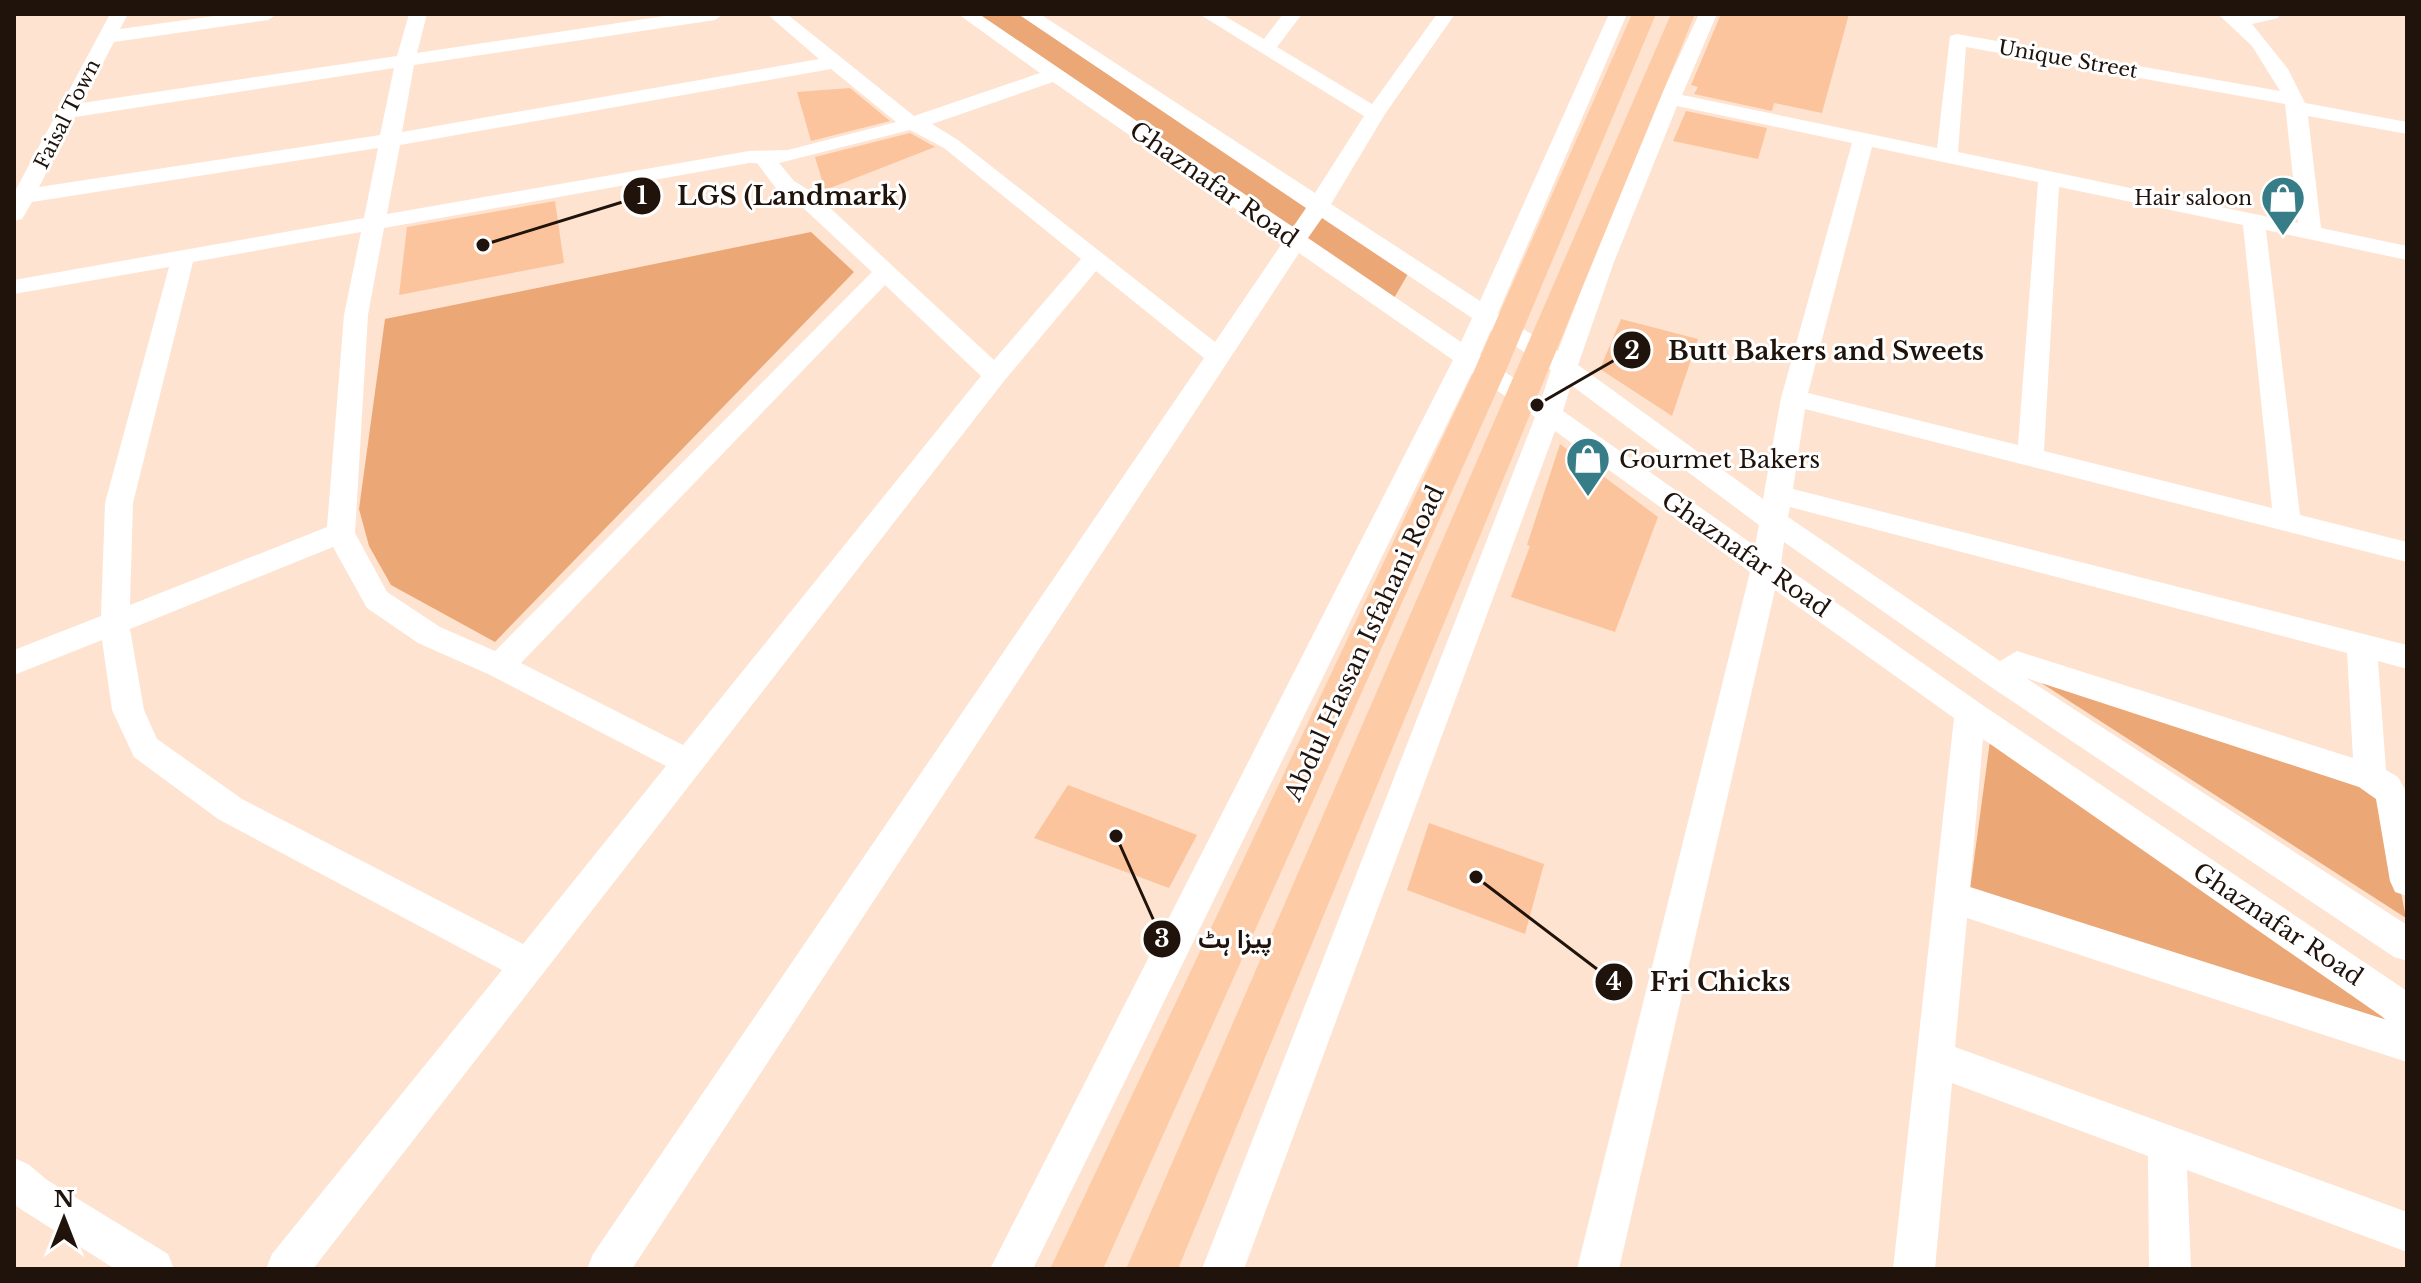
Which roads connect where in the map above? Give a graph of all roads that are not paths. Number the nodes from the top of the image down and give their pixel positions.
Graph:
1 (119, 14) edge
2 (268, 14) edge
3 (418, 14) edge
4 (715, 14) edge
5 (776, 14) edge
6 (967, 14) edge
7 (1027, 14) edge
8 (1208, 14) edge
9 (1293, 14) edge
10 (1446, 14) edge
11 (1618, 14) edge
12 (1644, 14) edge
13 (1683, 14) edge
14 (1708, 14) edge
15 (2271, 14) edge
16 (2233, 17) edge
17 (107, 37) junction
18 (1266, 49) junction
19 (405, 62) junction
20 (836, 62) junction
21 (1055, 75) junction
22 (1658, 96) junction
23 (2295, 103) junction
24 (65, 112) junction
25 (1375, 114) junction
26 (2407, 115) edge
27 (2377, 122) junction
28 (911, 124) junction
29 (2407, 128) edge
30 (1864, 138) junction
31 (390, 140) junction
32 (1947, 155) junction
33 (764, 158) junction
34 (2049, 177) junction
35 (20, 205) edge
36 (1319, 205) junction
37 (2254, 222) junction
38 (373, 224) junction
39 (2310, 233) junction
40 (1295, 239) junction
41 (2407, 253) edge
42 (1094, 258) junction
43 (182, 260) junction
44 (884, 273) junction
45 (14, 287) edge
46 (1496, 323) junction
47 (1217, 356) junction
48 (1552, 360) junction
49 (1478, 365) junction
50 (995, 375) junction
51 (1794, 398) junction
52 (1535, 405) junction
53 (2030, 456) junction
54 (1777, 508) junction
55 (2287, 521) junction
56 (341, 533) junction
57 (2407, 552) edge
58 (1766, 567) junction
59 (115, 625) junction
60 (2362, 644) junction
61 (2407, 657) edge
62 (14, 663) edge
63 (499, 666) junction
64 (2002, 678) junction
65 (1970, 713) junction
66 (690, 763) junction
67 (2370, 777) junction
68 (2407, 881) edge
69 (1951, 897) junction
70 (2407, 945) edge
71 (528, 965) junction
72 (2407, 1012) edge
73 (2407, 1044) edge
74 (1935, 1058) junction
75 (2167, 1142) junction
76 (14, 1178) edge
77 (2407, 1232) edge
78 (153, 1269) edge
79 (287, 1269) edge
80 (608, 1269) edge
81 (1011, 1269) edge
82 (1076, 1269) edge
83 (1152, 1269) edge
84 (1223, 1269) edge
85 (1598, 1269) edge
86 (1914, 1269) edge
87 (2170, 1269) edge

1 - 17 street, Faisal Town
2 - 17 street
3 - 19 street
4 - 19 street
5 - 20 street
6 - 21 street, Ghaznafar Road
7 - 36 street, Ghaznafar Road
8 - 18 street
9 - 18 street
10 - 25 street
11 - 46 street
12 - 46 main road, Abdul Hassan Isfahani Road
13 - 22 main road, Abdul Hassan Isfahani Road
14 - 22 street
15 - 16 street
16 - 23 street
17 - 24 street, Faisal Town
18 - 25 street
19 - 24 street
19 - 31 street
20 - 28 street
20 - 31 street
21 - 28 street
21 - 40 street, Ghaznafar Road
22 - 30 street
22 - 48 main road, Abdul Hassan Isfahani Road
23 - 27 street
23 - 32 street, Unique Street
23 - 39 street
24 - 35 street, Faisal Town
25 - 36 street
26 - 27 street
27 - 29 street
28 - 33 street
28 - 42 street
30 - 32 street
30 - 51 street
31 - 35 street
31 - 38 street
32 - 34 street
33 - 38 street
33 - 44 street
34 - 37 street
34 - 53 street
36 - 40 street
36 - 46 street, Ghaznafar Road
37 - 39 street
37 - 55 street
38 - 43 street
38 - 56 street
39 - 41 street
40 - 47 street
40 - 49 street, Ghaznafar Road
42 - 47 street
42 - 50 street
43 - 45 street
43 - 59 street
44 - 50 street
44 - 63 street
46 - 48 street, Ghaznafar Road
46 - 49 main road, Abdul Hassan Isfahani Road
47 - 80 street
48 - 52 main road, Abdul Hassan Isfahani Road
48 - 54 street, Ghaznafar Road
49 - 52 street, Ghaznafar Road
49 - 81 street
49 - 82 main road, Abdul Hassan Isfahani Road
50 - 66 street
51 - 53 street
51 - 54 street
52 - 58 street, Ghaznafar Road
52 - 83 main road, Abdul Hassan Isfahani Road
52 - 84 street
53 - 55 street
54 - 58 street
54 - 60 street
54 - 64 street, Ghaznafar Road
55 - 57 street
56 - 59 street
56 - 63 street
58 - 65 street, Ghaznafar Road
58 - 85 street
59 - 62 street
59 - 71 street
60 - 61 street
60 - 67 street
63 - 66 street
64 - 67 street
64 - 70 street, Ghaznafar Road
65 - 69 street
65 - 72 street, Ghaznafar Road
66 - 71 street
67 - 68 street
69 - 73 street
69 - 74 street
71 - 79 street
74 - 75 street
74 - 86 street
75 - 77 street
75 - 87 street
76 - 78 street

